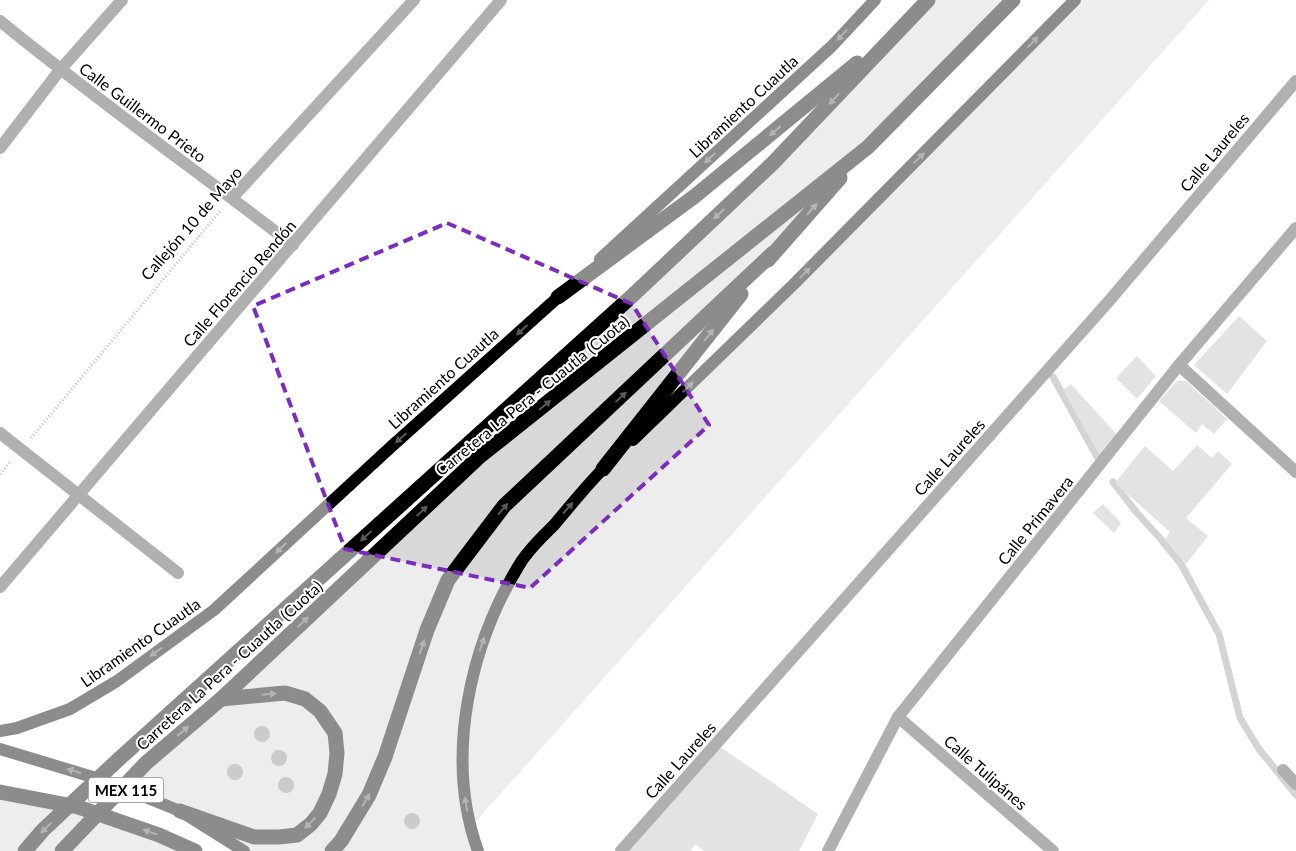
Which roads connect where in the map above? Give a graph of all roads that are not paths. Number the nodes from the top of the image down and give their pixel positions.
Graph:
1 (122, 0) edge
2 (414, 0) edge
3 (502, 0) edge
4 (876, 0) edge
5 (928, 0) edge
6 (1013, 0) edge
7 (1075, 0) edge
8 (0, 21) edge
9 (906, 22) junction
10 (60, 70) junction
11 (1296, 81) edge
12 (868, 147) junction
13 (0, 148) edge
14 (232, 198) junction
15 (1296, 228) edge
16 (293, 246) junction
17 (773, 253) junction
18 (558, 297) junction
19 (1179, 365) junction
20 (0, 432) edge
21 (603, 469) junction
22 (1296, 472) edge
23 (78, 495) junction
24 (178, 573) dead end
25 (0, 587) edge
26 (220, 699) junction
27 (898, 717) junction
28 (0, 731) edge
29 (0, 749) edge
30 (1283, 770) dead end
31 (1296, 784) edge
32 (0, 792) edge
33 (180, 811) junction
34 (336, 846) edge
35 (24, 851) edge
36 (62, 851) edge
37 (195, 851) edge
38 (244, 851) edge
39 (478, 851) edge
40 (621, 851) edge
41 (828, 851) edge
42 (1053, 851) edge

1 - 10 street
2 - 14 street, Callejón 10 de Mayo
3 - 16 street, Calle Florencio Rendón
4 -> 18 main road, Libramiento Cuautla
5 - 9 highway, Carretera La Pera - Cuautla (Cuota)
6 - 12 highway, Carretera La Pera - Cuautla (Cuota)
21 -> 7 main road
8 - 10 street, Calle Guillermo Prieto
9 -> 18 highway
9 -> 35 highway, Carretera La Pera - Cuautla (Cuota)
10 - 13 street
10 - 14 street, Calle Guillermo Prieto
11 - 40 street, Calle Laureles
17 -> 12 highway
26 -> 12 highway, Carretera La Pera - Cuautla (Cuota)
14 - 16 street, Calle Guillermo Prieto
15 - 19 street, Calle Primavera
16 - 23 street, Calle Florencio Rendón
21 -> 17 highway
34 -> 17 highway
18 -> 28 main road, Libramiento Cuautla
19 - 22 street
19 - 27 street, Calle Primavera
20 - 23 street
39 -> 21 main road
23 - 24 street
23 - 25 street, Calle Florencio Rendón
26 -> 33 highway
36 -> 26 highway, Carretera La Pera - Cuautla (Cuota)
27 - 41 street, Calle Primavera
27 - 42 street, Calle Tulipánes
33 -> 29 main road, MEX 115
30 - 31 street
37 -> 32 highway
33 - 38 main road, MEX 115

